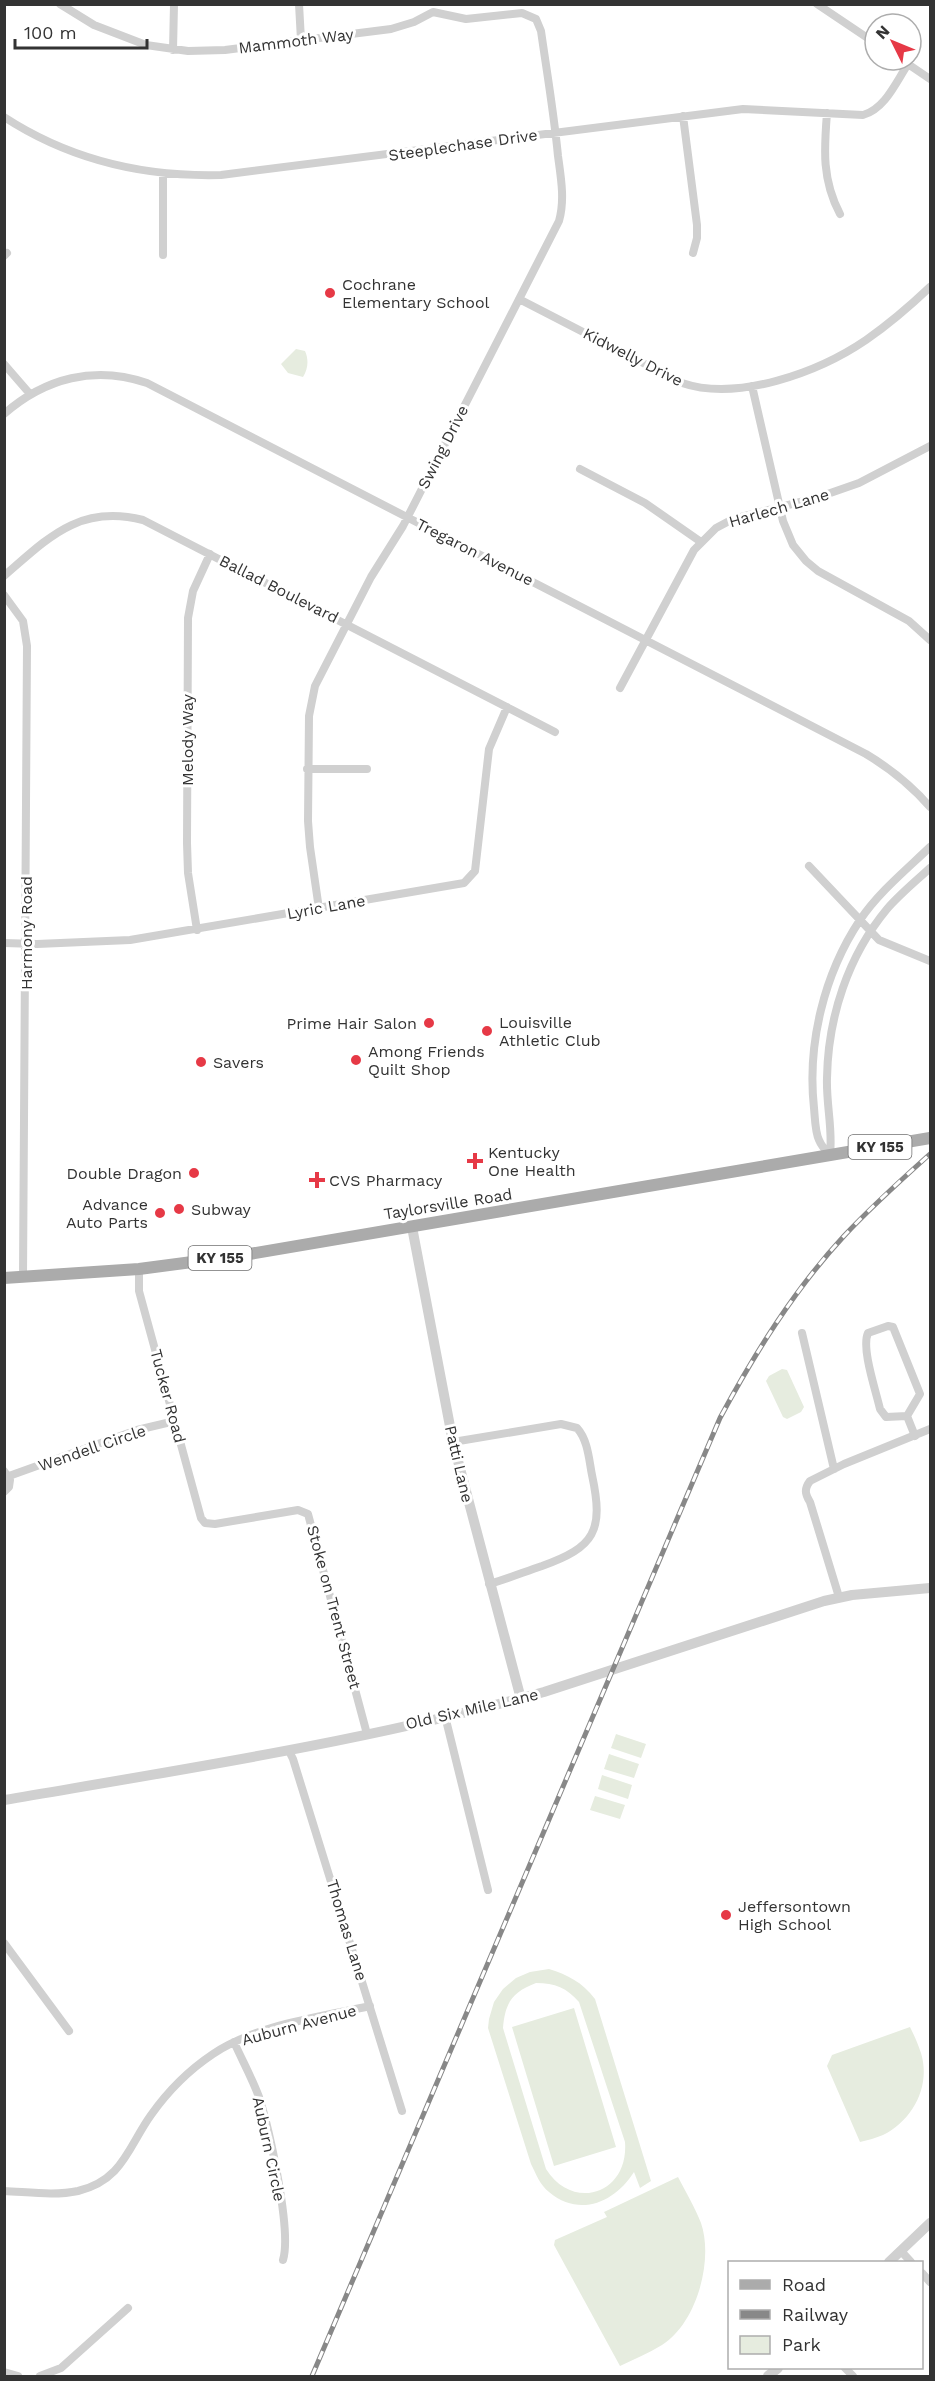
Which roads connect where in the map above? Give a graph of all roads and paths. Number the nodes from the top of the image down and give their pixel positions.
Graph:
1 (60, 4) edge
2 (174, 4) edge
3 (299, 4) edge
4 (817, 4) edge
5 (536, 20) joint
6 (863, 35) edge
7 (301, 40) junction
8 (173, 50) junction
9 (900, 72) edge
10 (826, 113) junction
11 (682, 116) junction
12 (4, 117) edge
13 (556, 133) junction
14 (163, 174) junction
15 (840, 214) dead end
16 (693, 253) dead end
17 (163, 255) dead end
18 (930, 287) edge
19 (519, 299) junction
20 (4, 364) edge
21 (752, 386) junction
22 (30, 394) junction
23 (4, 414) edge
24 (930, 446) edge
25 (580, 469) dead end
26 (780, 507) junction
27 (407, 517) junction
28 (701, 542) junction
29 (210, 554) junction
30 (4, 576) edge
31 (4, 595) edge
32 (346, 624) junction
33 (930, 640) edge
34 (646, 641) junction
35 (620, 688) dead end
36 (507, 707) junction
37 (555, 732) dead end
38 (308, 769) junction
39 (367, 769) dead end
40 (930, 807) edge
41 (930, 846) edge
42 (809, 866) dead end
43 (930, 868) edge
44 (319, 909) junction
45 (860, 920) junction
46 (197, 930) junction
47 (871, 931) junction
48 (4, 943) edge
49 (26, 944) junction
50 (930, 961) edge
51 (930, 1138) edge
52 (830, 1155) junction
53 (412, 1227) junction
54 (139, 1269) junction
55 (23, 1277) junction
56 (4, 1278) edge
57 (802, 1333) dead end
58 (907, 1416) junction
59 (175, 1421) junction
60 (930, 1429) edge
61 (915, 1436) junction
62 (453, 1442) junction
63 (834, 1469) junction
64 (7, 1474) edge
65 (4, 1491) edge
66 (204, 1523) joint
67 (489, 1584) junction
68 (930, 1587) edge
69 (839, 1597) junction
70 (521, 1699) junction
71 (445, 1716) junction
72 (367, 1734) junction
73 (289, 1751) junction
74 (4, 1800) edge
75 (488, 1890) dead end
76 (4, 1943) edge
77 (370, 2006) junction
78 (69, 2031) dead end
79 (234, 2042) junction
80 (402, 2111) dead end
81 (4, 2191) edge
82 (930, 2223) edge
83 (900, 2251) junction
84 (283, 2260) dead end
85 (890, 2261) edge
86 (910, 2261) edge
87 (128, 2308) dead end
88 (4, 2372) edge
89 (18, 2376) edge
90 (40, 2376) edge

1 - 8 street, Mammoth Way
2 - 8 street
3 - 7 street
4 - 6 street
5 - 7 street, Mammoth Way
5 - 13 street, Swing Drive
7 - 8 street, Mammoth Way
9 - 10 street, Steeplechase Drive
10 - 11 street, Steeplechase Drive
10 - 15 street
11 - 13 street, Steeplechase Drive
11 - 16 street
12 - 14 street, Steeplechase Drive
13 - 14 street, Steeplechase Drive
13 - 19 street, Swing Drive
14 - 17 street
18 - 21 street, Kidwelly Drive
19 - 21 street, Kidwelly Drive
19 - 27 street, Swing Drive
20 - 22 street
21 - 26 street
22 - 23 street, Tregaron Avenue
22 - 27 street, Tregaron Avenue
24 - 26 street, Harlech Lane
25 - 28 street
26 - 28 street, Harlech Lane
26 - 33 street
27 - 32 street, Swing Drive
27 - 34 street, Tregaron Avenue
28 - 34 street, Harlech Lane
29 - 30 street, Ballad Boulevard
29 - 32 street, Ballad Boulevard
29 - 46 street, Melody Way
31 - 49 street, Harmony Road
32 - 36 street, Ballad Boulevard
32 - 38 street, Swing Drive
34 - 35 street, Harlech Lane
34 - 40 street, Tregaron Avenue
36 - 37 street, Ballad Boulevard
36 - 44 street, Lyric Lane
38 - 39 street
38 - 44 street, Swing Drive
41 - 45 street
42 - 45 street
43 - 47 street
44 - 46 street, Lyric Lane
45 - 47 street
45 - 52 street
46 - 49 street, Lyric Lane
47 - 50 street
47 - 52 street
48 - 49 street, Lyric Lane
49 - 55 street, Harmony Road
51 - 52 main road, Taylorsville Road / KY 155
52 - 53 main road, Taylorsville Road / KY 155
53 - 54 main road, Taylorsville Road / KY 155
53 - 62 street, Patti Lane
54 - 55 main road, Taylorsville Road / KY 155
54 - 59 street, Tucker Road
55 - 56 main road, Taylorsville Road / KY 155
57 - 63 street
58 - 58 street
58 - 61 street
59 - 64 street, Wendell Circle
59 - 66 street, Tucker Road
60 - 61 street
61 - 63 street
62 - 67 street, Patti Lane
62 - 67 street
63 - 69 street
64 - 65 street, Wendell Circle
66 - 72 street, Stoke on Trent Street
67 - 70 street, Patti Lane
68 - 69 street, Old Six Mile Lane
69 - 70 street, Old Six Mile Lane
70 - 71 street, Old Six Mile Lane
71 - 72 street, Old Six Mile Lane
71 - 75 street
72 - 73 street, Old Six Mile Lane
73 - 74 street, Old Six Mile Lane
73 - 77 street, Thomas Lane
76 - 78 street
77 - 79 street, Auburn Avenue
77 - 80 street, Thomas Lane
79 - 81 street, Auburn Avenue
79 - 84 street, Auburn Circle
82 - 83 street
83 - 85 street
83 - 86 street
87 - 90 street
88 - 89 street

